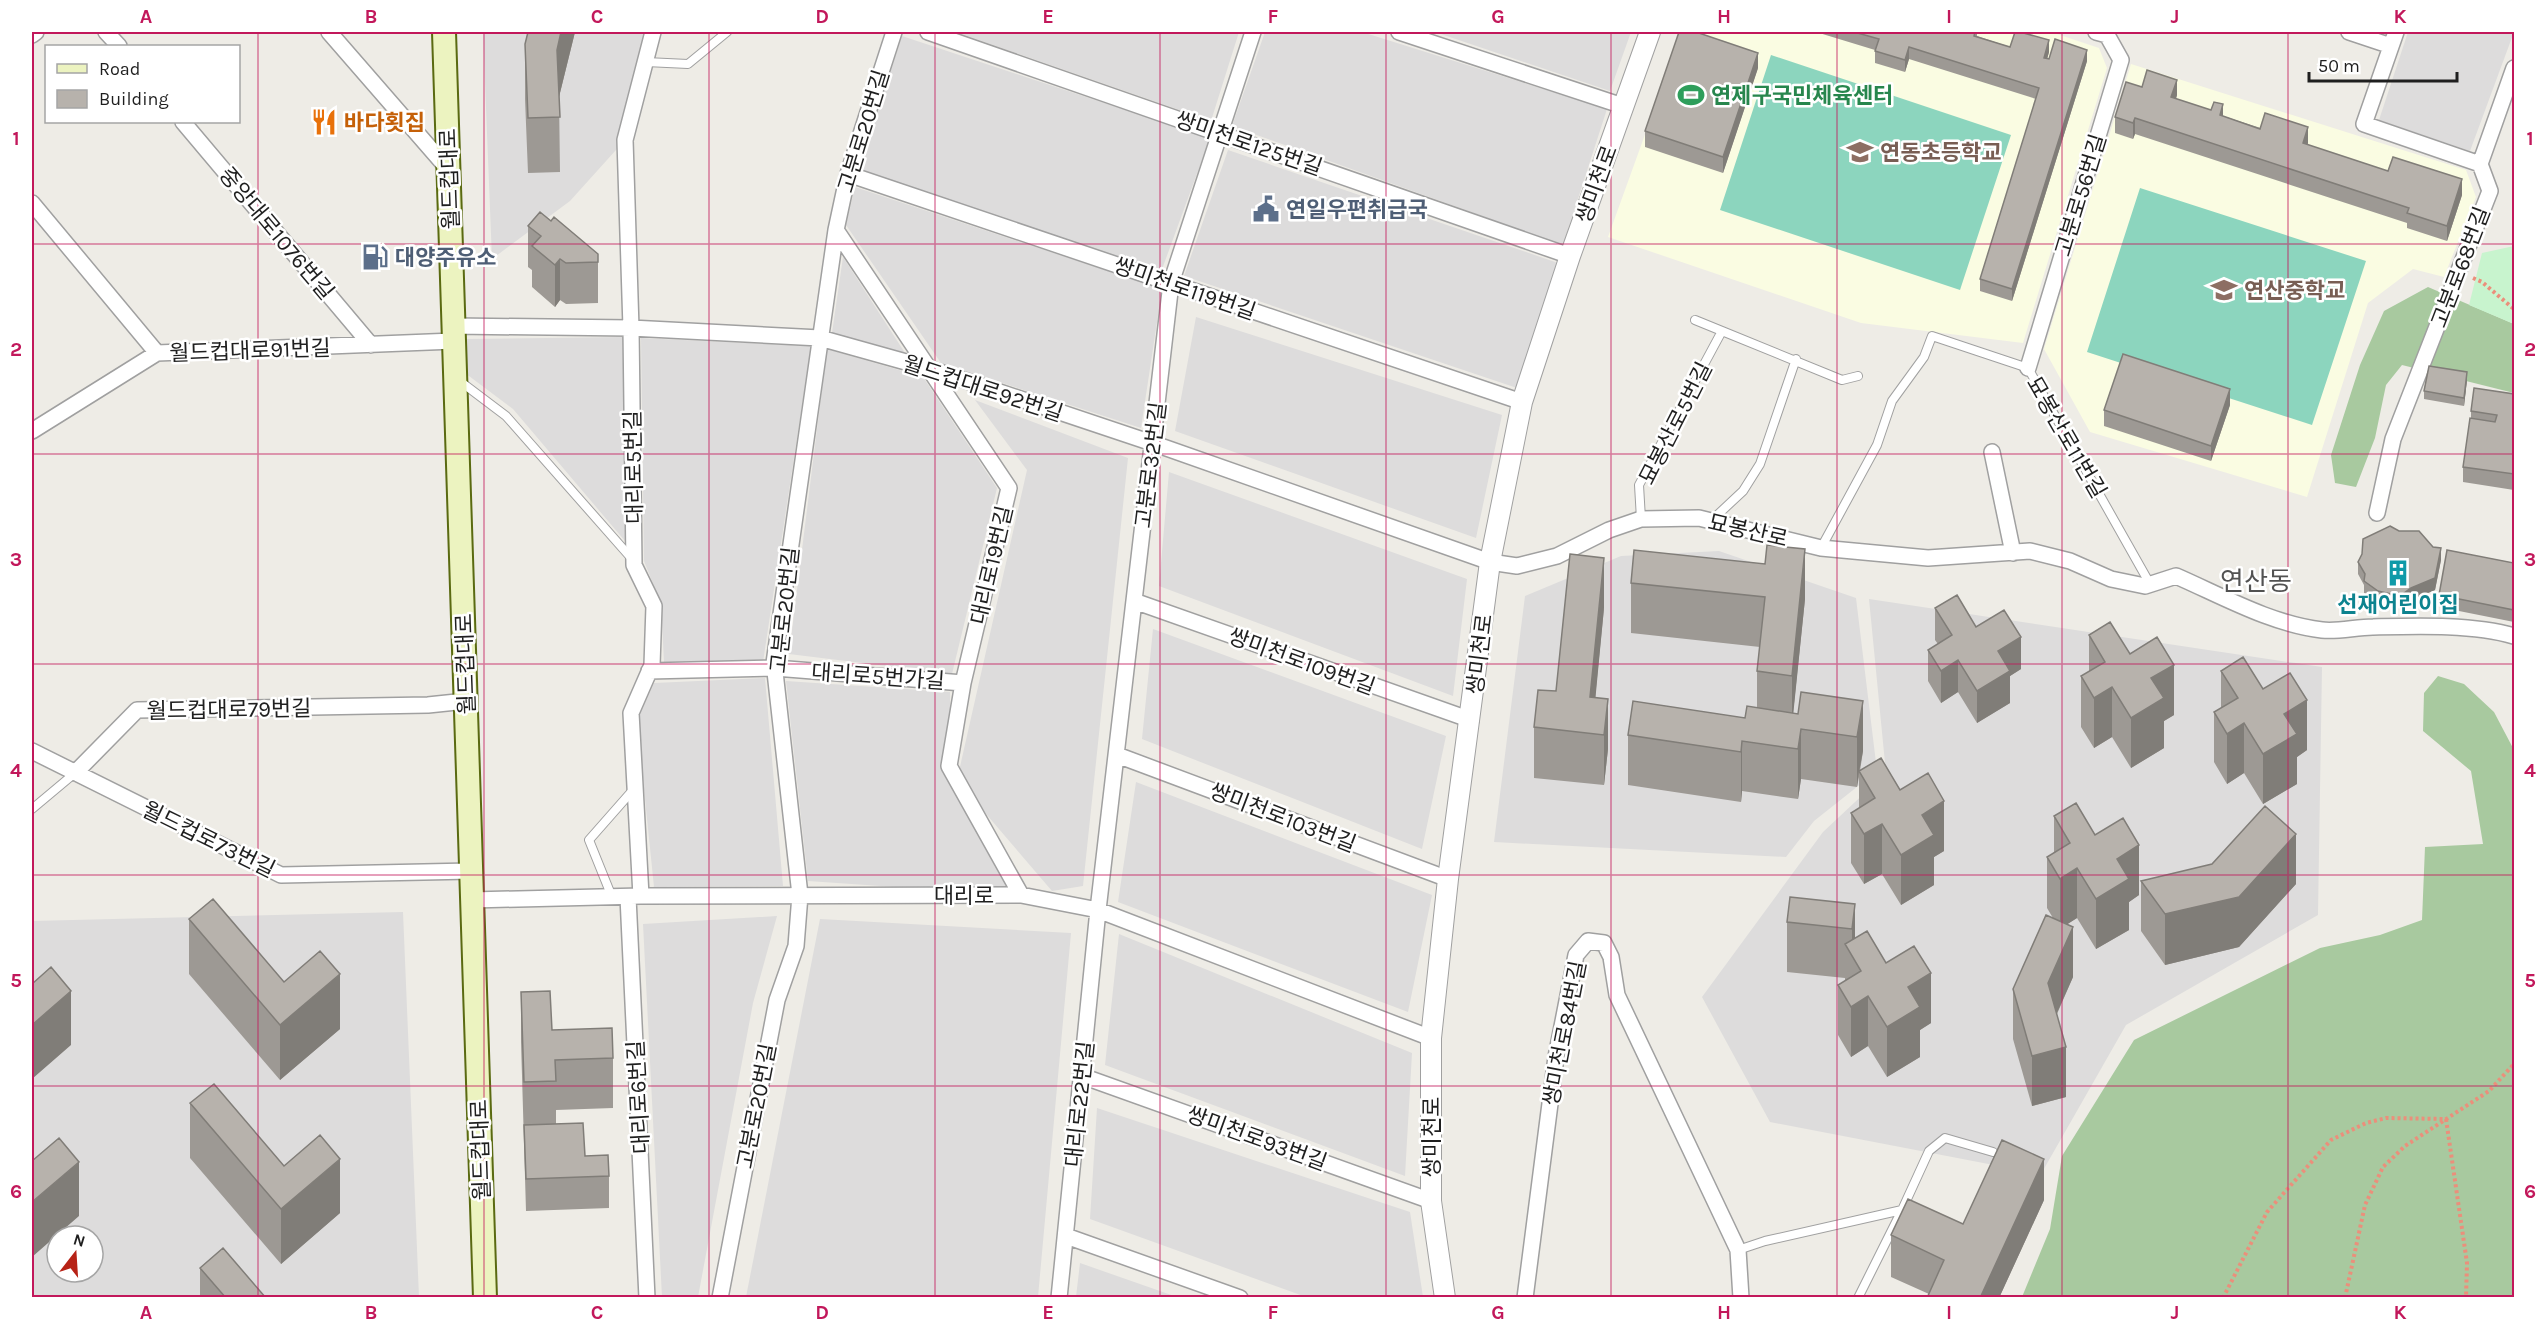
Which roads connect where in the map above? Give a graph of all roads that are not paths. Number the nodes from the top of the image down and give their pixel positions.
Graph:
1 (36, 32) edge
2 (106, 32) edge
3 (329, 32) edge
4 (444, 32) edge
5 (653, 32) edge
6 (727, 32) edge
7 (894, 32) edge
8 (928, 32) edge
9 (1253, 32) edge
10 (1399, 32) edge
11 (1650, 32) edge
12 (2096, 32) edge
13 (2349, 32) edge
14 (32, 35) edge
15 (2393, 39) edge
16 (118, 45) edge
17 (646, 62) junction
18 (2514, 68) edge
19 (1623, 106) junction
20 (184, 123) edge
21 (1220, 133) junction
22 (2480, 164) junction
23 (448, 170) junction
24 (848, 174) junction
25 (32, 203) edge
26 (836, 230) junction
27 (1570, 256) junction
28 (1171, 283) junction
29 (1695, 320) dead end
30 (631, 328) junction
31 (1722, 331) junction
32 (454, 333) junction
33 (820, 338) junction
34 (371, 345) junction
35 (157, 353) junction
36 (1796, 359) junction
37 (2028, 368) junction
38 (931, 369) junction
39 (1858, 376) dead end
40 (455, 378) junction
41 (1522, 402) junction
42 (32, 431) edge
43 (1152, 443) junction
44 (1992, 452) dead end
45 (2377, 513) dead end
46 (1641, 519) junction
47 (1711, 521) junction
48 (1821, 548) junction
49 (2013, 553) junction
50 (634, 561) junction
51 (1490, 562) junction
52 (2150, 584) junction
53 (1134, 601) junction
54 (2514, 636) edge
55 (775, 668) junction
56 (650, 671) junction
57 (963, 683) junction
58 (466, 701) junction
59 (1471, 720) junction
60 (32, 751) edge
61 (1117, 755) junction
62 (75, 773) junction
63 (633, 790) junction
64 (32, 809) edge
65 (471, 871) junction
66 (1448, 879) junction
67 (800, 895) junction
68 (1021, 895) junction
69 (612, 897) junction
70 (634, 897) junction
71 (472, 900) junction
72 (1098, 910) junction
73 (1431, 1038) junction
74 (1082, 1076) junction
75 (1993, 1152) dead end
76 (1431, 1201) junction
77 (1902, 1210) junction
78 (1066, 1236) junction
79 (1738, 1250) junction
80 (485, 1298) edge
81 (647, 1298) edge
82 (720, 1298) edge
83 (1059, 1298) edge
84 (1240, 1298) edge
85 (1446, 1298) edge
86 (1525, 1298) edge
87 (1741, 1298) edge
88 (1858, 1298) edge

1 - 14 street
2 - 16 street
3 - 23 street
4 - 23 main road, 월드컵대로
5 - 17 street, 대리로5번길
6 - 17 lane
7 - 24 street, 고분로20번길
8 - 21 street, 쌍미천로125번길
9 - 21 street, 고분로32번길
10 - 19 street
11 - 19 street, 쌍미천로
12 - 37 street, 고분로56번길
13 - 15 street
15 - 22 street
17 - 30 street, 대리로5번길
18 - 22 street
19 - 27 street, 쌍미천로
20 - 34 street, 중앙대로1076번길
21 - 27 street, 쌍미천로125번길
21 - 28 street, 고분로32번길
22 - 45 street, 고분로68번길
23 - 32 main road, 월드컵대로
24 - 26 street, 고분로20번길
24 - 28 street, 쌍미천로119번길
25 - 35 street
26 - 33 street, 고분로20번길
26 - 38 street, 대리로19번길
27 - 41 street, 쌍미천로
28 - 41 street, 쌍미천로119번길
28 - 43 street, 고분로32번길
29 - 31 lane
30 - 32 street, 월드컵대로92번길
30 - 33 street, 월드컵대로92번길
30 - 50 street, 대리로5번길
31 - 36 lane
31 - 46 lane, 묘봉산로5번길
32 - 34 street, 월드컵대로91번길
32 - 40 main road, 월드컵대로
33 - 38 street, 월드컵대로92번길
33 - 55 street, 고분로20번길
34 - 35 street, 월드컵대로91번길
35 - 42 street, 월드컵대로91번길
36 - 39 lane
36 - 47 lane
37 - 48 lane, 묘봉산로11번길
37 - 52 lane, 묘봉산로11번길
38 - 43 street, 월드컵대로92번길
38 - 57 street, 대리로19번길
40 - 50 lane
40 - 58 main road, 월드컵대로
41 - 51 street, 쌍미천로
43 - 51 street, 월드컵대로92번길
43 - 53 street, 고분로32번길
44 - 49 street
46 - 47 street, 묘봉산로
46 - 51 street, 묘봉산로
47 - 48 street, 묘봉산로
48 - 49 street, 묘봉산로
49 - 52 street, 묘봉산로
50 - 56 street, 대리로5번길
51 - 59 street, 쌍미천로
52 - 54 street, 묘봉산로
53 - 59 street, 쌍미천로109번길
53 - 61 street, 고분로32번길
55 - 56 street, 대리로5번가길
55 - 57 street, 대리로5번가길
55 - 67 street, 고분로20번길
56 - 63 street, 대리로5번길
57 - 68 street, 대리로19번길
58 - 62 street, 월드컵대로79번길
58 - 65 main road, 월드컵대로
59 - 66 street, 쌍미천로
60 - 62 street, 월드컵로73번길
61 - 66 street, 쌍미천로103번길
61 - 72 street, 고분로32번길
62 - 64 lane, 월드컵대로79번길
62 - 65 street, 월드컵로73번길
63 - 69 lane
63 - 70 street, 대리로5번길
65 - 71 main road, 월드컵대로
66 - 73 street, 쌍미천로
67 - 68 street, 대리로
67 - 70 street, 대리로
67 - 82 street, 고분로20번길
68 - 72 street, 대리로
69 - 70 street, 대리로
69 - 71 street, 대리로
70 - 81 street, 대리로6번길
71 - 80 main road, 월드컵대로
72 - 73 street, 대리로
72 - 74 street, 대리로22번길
73 - 76 street, 쌍미천로
74 - 76 street, 쌍미천로93번길
74 - 78 street, 대리로22번길
75 - 77 lane
76 - 85 street, 쌍미천로
77 - 79 lane
77 - 88 lane
78 - 83 street, 대리로22번길
78 - 84 street
79 - 86 street, 쌍미천로84번길
79 - 87 street, 쌍미천로84번길

